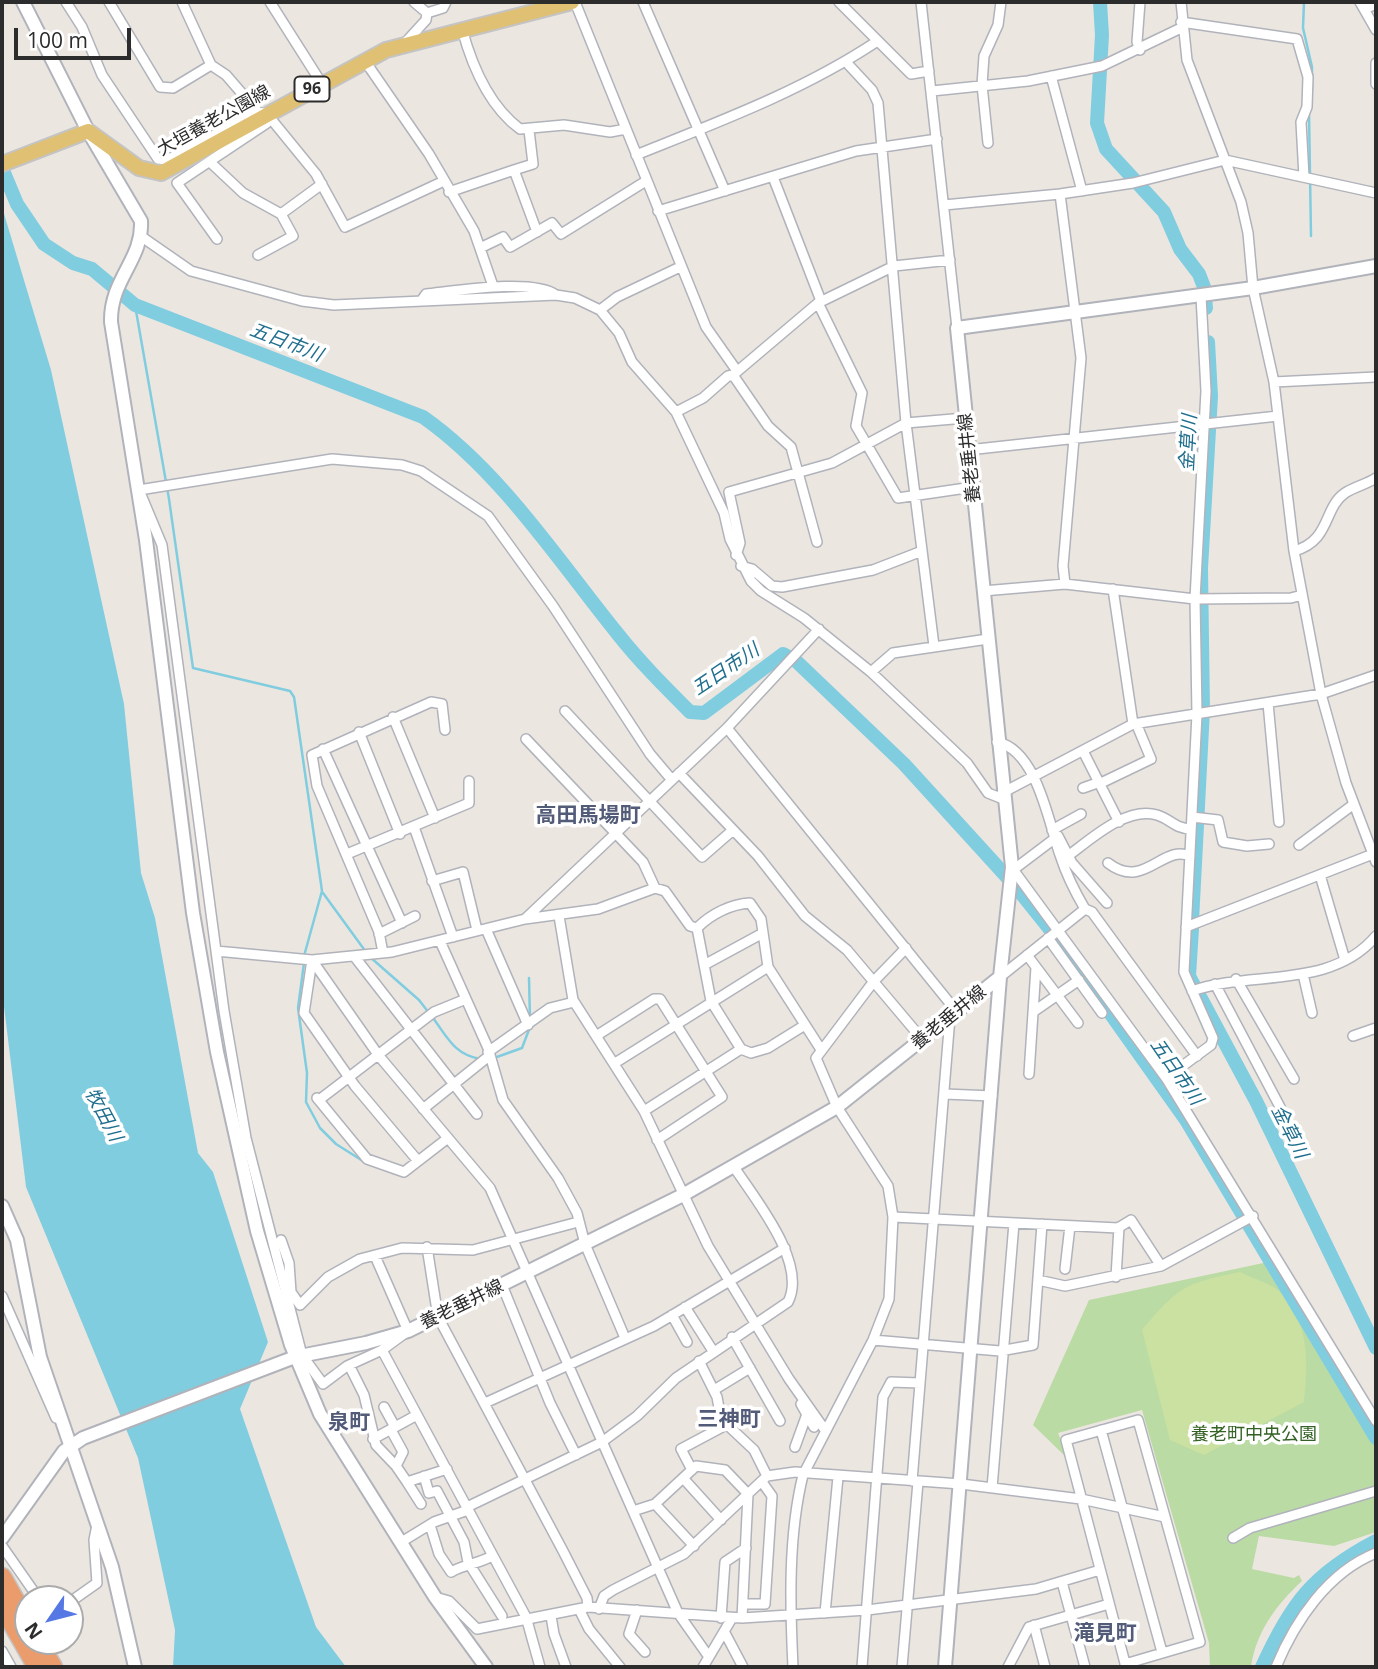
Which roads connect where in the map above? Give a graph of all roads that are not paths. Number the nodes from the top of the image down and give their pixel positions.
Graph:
1 (23, 2) edge
2 (66, 2) edge
3 (108, 2) edge
4 (182, 2) edge
5 (270, 2) edge
6 (414, 2) edge
7 (446, 2) edge
8 (573, 2) edge
9 (643, 2) edge
10 (839, 2) edge
11 (921, 2) edge
12 (1001, 2) edge
13 (1140, 2) edge
14 (1181, 2) edge
15 (1376, 4) edge
16 (540, 5) edge
17 (1362, 5) edge
18 (427, 13) junction
19 (1181, 25) junction
20 (462, 29) junction
21 (1376, 30) edge
22 (876, 42) junction
23 (404, 44) junction
24 (1140, 50) junction
25 (365, 61) junction
26 (846, 62) junction
27 (1376, 63) edge
28 (211, 65) junction
29 (929, 71) junction
30 (1051, 76) junction
31 (322, 84) junction
32 (1376, 84) edge
33 (982, 85) junction
34 (932, 91) junction
35 (262, 113) junction
36 (626, 129) junction
37 (529, 130) junction
38 (698, 130) junction
39 (88, 131) junction
40 (937, 139) junction
41 (988, 143) dead end
42 (881, 146) junction
43 (636, 155) junction
44 (1225, 160) junction
45 (210, 162) junction
46 (2, 164) edge
47 (514, 170) junction
48 (773, 177) junction
49 (1304, 177) junction
50 (443, 181) junction
51 (646, 181) junction
52 (322, 184) junction
53 (725, 191) junction
54 (1082, 191) junction
55 (449, 192) junction
56 (1376, 193) edge
57 (1060, 194) junction
58 (944, 205) junction
59 (659, 211) junction
60 (281, 214) junction
61 (537, 232) junction
62 (142, 237) junction
63 (217, 239) dead end
64 (480, 248) junction
65 (258, 255) dead end
66 (950, 260) junction
67 (894, 266) junction
68 (1376, 266) edge
69 (680, 267) junction
70 (493, 286) junction
71 (1253, 288) junction
72 (556, 295) junction
73 (1204, 295) junction
74 (421, 301) junction
75 (820, 302) junction
76 (600, 310) junction
77 (1077, 313) junction
78 (957, 328) junction
79 (735, 373) junction
80 (1376, 377) edge
81 (1274, 382) junction
82 (676, 412) junction
83 (1278, 416) junction
84 (965, 418) junction
85 (906, 423) junction
86 (1204, 424) junction
87 (1075, 438) junction
88 (867, 444) junction
89 (968, 450) junction
90 (798, 474) junction
91 (1376, 478) edge
92 (973, 488) junction
93 (139, 490) junction
94 (915, 495) junction
95 (817, 541) dead end
96 (922, 551) junction
97 (1294, 551) junction
98 (736, 555) junction
99 (741, 566) junction
100 (1065, 584) junction
101 (1113, 589) junction
102 (983, 591) junction
103 (1302, 595) junction
104 (1195, 599) junction
105 (819, 629) junction
106 (988, 639) junction
107 (934, 646) junction
108 (871, 672) junction
109 (1376, 675) edge
110 (1321, 694) junction
111 (1268, 703) junction
112 (565, 712) dead end
113 (1197, 715) junction
114 (393, 716) junction
115 (1135, 724) junction
116 (727, 728) junction
117 (445, 730) dead end
118 (359, 732) junction
119 (526, 739) dead end
120 (997, 742) junction
121 (323, 749) junction
122 (1083, 751) junction
123 (676, 777) junction
124 (1034, 777) junction
125 (469, 781) dead end
126 (1101, 783) junction
127 (1083, 788) dead end
128 (1003, 796) junction
129 (650, 803) junction
130 (1354, 804) junction
131 (1082, 814) dead end
132 (1196, 817) junction
133 (435, 818) junction
134 (1119, 822) junction
135 (1279, 822) dead end
136 (414, 827) junction
137 (1191, 829) junction
138 (733, 830) junction
139 (1054, 833) junction
140 (400, 834) junction
141 (615, 834) junction
142 (1269, 844) dead end
143 (1299, 845) dead end
144 (367, 848) junction
145 (347, 854) junction
146 (1068, 856) junction
147 (1190, 856) junction
148 (1374, 858) edge
149 (1108, 863) dead end
150 (1012, 871) junction
151 (1320, 875) junction
152 (432, 881) junction
153 (655, 888) junction
154 (1107, 903) dead end
155 (1086, 909) junction
156 (415, 916) dead end
157 (559, 916) junction
158 (525, 919) junction
159 (402, 923) junction
160 (1186, 927) junction
161 (698, 928) junction
162 (482, 929) junction
163 (1059, 929) junction
164 (763, 933) junction
165 (379, 934) junction
166 (1376, 936) edge
167 (453, 937) junction
168 (1048, 938) junction
169 (440, 941) junction
170 (906, 948) junction
171 (216, 951) junction
172 (383, 953) junction
173 (1027, 955) junction
174 (354, 956) junction
175 (312, 960) junction
176 (1345, 960) junction
177 (704, 965) junction
178 (768, 967) junction
179 (1037, 967) junction
180 (1303, 974) junction
181 (1000, 977) junction
182 (1236, 979) junction
183 (1079, 980) junction
184 (874, 981) junction
185 (1215, 984) junction
186 (1196, 990) junction
187 (1058, 996) junction
188 (466, 999) junction
189 (711, 1001) junction
190 (574, 1002) junction
191 (1033, 1012) junction
192 (1102, 1013) dead end
193 (1312, 1013) dead end
194 (953, 1014) junction
195 (676, 1023) junction
196 (1077, 1023) dead end
197 (528, 1025) junction
198 (805, 1025) junction
199 (1376, 1028) edge
200 (410, 1032) junction
201 (596, 1036) junction
202 (1353, 1036) dead end
203 (922, 1039) junction
204 (820, 1048) junction
205 (741, 1049) junction
206 (489, 1054) junction
207 (379, 1056) junction
208 (1197, 1056) junction
209 (615, 1063) junction
210 (707, 1071) junction
211 (1028, 1074) dead end
212 (348, 1076) junction
213 (1166, 1078) junction
214 (1294, 1079) dead end
215 (453, 1085) junction
216 (945, 1094) junction
217 (992, 1096) junction
218 (837, 1107) junction
219 (1280, 1107) dead end
220 (423, 1109) junction
221 (644, 1111) junction
222 (477, 1114) dead end
223 (448, 1138) junction
224 (656, 1140) junction
225 (418, 1161) junction
226 (734, 1167) junction
227 (681, 1196) junction
228 (2, 1206) edge
229 (1253, 1216) junction
230 (893, 1217) junction
231 (935, 1219) junction
232 (578, 1222) junction
233 (982, 1222) junction
234 (1014, 1223) junction
235 (1042, 1224) junction
236 (1070, 1226) junction
237 (1119, 1227) junction
238 (281, 1240) dead end
239 (513, 1240) junction
240 (585, 1244) junction
241 (426, 1247) junction
242 (785, 1248) junction
243 (374, 1256) junction
244 (1161, 1266) junction
245 (1065, 1269) dead end
246 (528, 1272) junction
247 (1116, 1277) junction
248 (1038, 1280) junction
249 (730, 1281) junction
250 (502, 1285) junction
251 (289, 1292) junction
252 (2, 1296) edge
253 (685, 1307) junction
254 (672, 1315) junction
255 (438, 1317) junction
256 (754, 1322) junction
257 (408, 1331) junction
258 (732, 1337) junction
259 (625, 1338) junction
260 (873, 1340) junction
261 (687, 1342) dead end
262 (923, 1345) junction
263 (382, 1350) junction
264 (971, 1350) junction
265 (713, 1351) junction
266 (1003, 1351) junction
267 (299, 1356) junction
268 (699, 1361) junction
269 (568, 1363) junction
270 (349, 1365) junction
271 (750, 1368) junction
272 (539, 1377) junction
273 (920, 1383) junction
274 (795, 1385) junction
275 (714, 1390) junction
276 (485, 1403) junction
277 (384, 1408) dead end
278 (807, 1414) junction
279 (417, 1415) junction
280 (780, 1421) dead end
281 (1376, 1421) edge
282 (62, 1424) junction
283 (726, 1425) junction
284 (814, 1427) dead end
285 (393, 1429) junction
286 (825, 1430) junction
287 (1101, 1430) junction
288 (373, 1439) junction
289 (602, 1442) junction
290 (70, 1446) junction
291 (795, 1447) dead end
292 (576, 1455) junction
293 (396, 1466) junction
294 (447, 1469) junction
295 (692, 1470) junction
296 (803, 1475) junction
297 (425, 1476) junction
298 (838, 1476) junction
299 (683, 1478) junction
300 (764, 1479) junction
301 (878, 1479) junction
302 (524, 1480) junction
303 (915, 1481) junction
304 (407, 1482) junction
305 (961, 1484) junction
306 (992, 1488) junction
307 (1376, 1491) edge
308 (748, 1494) junction
309 (1081, 1499) junction
310 (421, 1504) dead end
311 (655, 1504) junction
312 (467, 1508) junction
313 (1124, 1508) junction
314 (633, 1511) junction
315 (451, 1517) junction
316 (1165, 1517) junction
317 (720, 1520) junction
318 (97, 1525) junction
319 (430, 1525) junction
320 (2, 1538) edge
321 (1233, 1538) dead end
322 (403, 1541) junction
323 (694, 1546) junction
324 (746, 1548) junction
325 (1376, 1553) edge
326 (492, 1556) junction
327 (471, 1565) junction
328 (658, 1567) junction
329 (1100, 1570) junction
330 (1062, 1582) junction
331 (31, 1585) edge
332 (4, 1591) edge
333 (84, 1592) edge
334 (435, 1597) junction
335 (950, 1602) junction
336 (744, 1604) junction
337 (1109, 1604) junction
338 (907, 1606) junction
339 (584, 1609) junction
340 (599, 1609) junction
341 (637, 1610) junction
342 (867, 1610) junction
343 (678, 1613) junction
344 (825, 1613) junction
345 (1071, 1615) junction
346 (502, 1616) dead end
347 (551, 1616) junction
348 (790, 1616) junction
349 (526, 1617) junction
350 (732, 1618) junction
351 (1034, 1625) junction
352 (725, 1633) junction
353 (2, 1651) edge
354 (645, 1651) dead end
355 (1162, 1653) junction
356 (709, 1657) junction
357 (1126, 1665) edge
358 (11, 1667) edge
359 (37, 1667) edge
360 (135, 1667) edge
361 (485, 1667) edge
362 (540, 1667) edge
363 (566, 1667) edge
364 (620, 1667) edge
365 (703, 1667) edge
366 (743, 1667) edge
367 (793, 1667) edge
368 (862, 1667) edge
369 (902, 1667) edge
370 (945, 1667) edge
371 (1008, 1667) edge
372 (1045, 1667) edge
373 (1085, 1667) edge
374 (1276, 1667) edge

1 - 39 street
2 - 35 street
3 - 28 street
4 - 28 street
5 - 31 street
6 - 18 street
7 - 18 street
8 - 16 main road, 大垣養老公園線 / 96
8 - 36 street
9 - 38 street
10 - 22 street
11 - 29 street
12 - 33 street
13 - 24 street
14 - 19 street
15 - 17 street
16 - 20 main road, 大垣養老公園線 / 96
17 - 21 street
18 - 23 street
19 - 24 street
19 - 44 street
19 - 49 street
20 - 23 main road, 大垣養老公園線 / 96
20 - 37 street
22 - 26 street
22 - 29 street
23 - 25 main road, 大垣養老公園線 / 96
24 - 30 street
25 - 31 main road, 大垣養老公園線 / 96
25 - 50 street
26 - 38 street
26 - 42 street
27 - 32 street
28 - 35 street
29 - 34 street
30 - 33 street
30 - 54 street
31 - 35 main road, 大垣養老公園線 / 96
33 - 34 street
33 - 41 street
34 - 40 street
35 - 39 main road, 大垣養老公園線 / 96
35 - 45 street
35 - 52 street
36 - 37 street
36 - 43 street
37 - 47 street
38 - 43 street
38 - 53 street
39 - 46 main road
39 - 62 street
40 - 42 street
40 - 58 street
42 - 48 street
42 - 67 street
43 - 51 street
44 - 49 street
44 - 54 street
44 - 71 street
45 - 60 street
45 - 63 street
47 - 55 street
47 - 61 street
48 - 53 street
48 - 75 street
49 - 56 street
50 - 52 street
50 - 55 street
51 - 59 street
51 - 61 street
52 - 60 street
53 - 59 street
54 - 57 street
55 - 64 street
57 - 58 street
57 - 77 street
58 - 66 street
59 - 69 street
60 - 65 street
61 - 64 street
62 - 74 street
62 - 93 street
64 - 70 street
66 - 67 street
66 - 78 street
67 - 75 street
67 - 85 street
68 - 71 street
69 - 76 street
69 - 79 street
70 - 72 street
70 - 74 street
71 - 73 street
71 - 81 street
72 - 74 street
72 - 76 street
73 - 77 street
73 - 86 street
75 - 79 street
75 - 88 street
76 - 82 street
77 - 78 street
77 - 87 street
78 - 84 street, 養老垂井線
79 - 82 street
79 - 90 street
80 - 81 street
81 - 83 street
82 - 98 street
83 - 86 street
83 - 97 street
84 - 85 street
84 - 89 street, 養老垂井線
85 - 88 street
85 - 94 street
86 - 87 street
86 - 104 street
87 - 89 street
87 - 100 street
88 - 90 street
88 - 94 street
89 - 92 street, 養老垂井線
90 - 95 street
90 - 98 street
91 - 97 street
92 - 94 street
92 - 102 street, 養老垂井線
93 - 123 street
93 - 171 street
93 - 267 street
94 - 96 street
96 - 99 street
96 - 107 street
97 - 103 street
98 - 99 street
99 - 105 street
100 - 101 street
100 - 102 street
101 - 104 street
101 - 115 street
102 - 106 street, 養老垂井線
103 - 104 street
103 - 110 street
104 - 113 street
105 - 108 street
105 - 116 street
106 - 107 street
106 - 120 street, 養老垂井線
107 - 108 street
108 - 128 street
109 - 110 street
110 - 111 street
110 - 130 street
111 - 113 street
111 - 135 street
112 - 129 street
113 - 115 street
113 - 132 street
114 - 117 street
114 - 118 street
114 - 133 street
115 - 122 street
115 - 126 street
116 - 123 street
116 - 170 street
118 - 121 street
118 - 140 street
119 - 141 street
120 - 124 street
120 - 128 street, 養老垂井線
121 - 144 street
121 - 145 street
122 - 124 street
122 - 126 street
123 - 129 street
123 - 138 street
124 - 128 street
124 - 139 street
125 - 133 street
126 - 127 street
126 - 134 street
128 - 150 street, 養老垂井線
129 - 138 street
129 - 141 street
130 - 143 street
130 - 148 street
131 - 139 street
132 - 137 street
132 - 142 street
133 - 136 street
134 - 137 street
134 - 146 street
136 - 140 street
136 - 152 street
137 - 147 street
138 - 184 street
139 - 146 street
139 - 150 street
139 - 155 street
140 - 144 street
141 - 153 street
141 - 158 street
144 - 145 street
144 - 159 street
145 - 165 street
146 - 154 street
147 - 149 street
147 - 160 street
148 - 151 street
150 - 163 street
150 - 181 street, 養老垂井線
151 - 160 street
151 - 176 street
152 - 162 street
152 - 167 street
153 - 157 street
153 - 161 street
155 - 163 street
155 - 208 street
156 - 159 street
157 - 158 street
157 - 190 street
158 - 162 street
159 - 165 street
160 - 186 street
161 - 164 street
161 - 177 street
162 - 167 street
162 - 197 street
163 - 168 street
163 - 213 street
164 - 177 street
164 - 178 street
165 - 172 street
166 - 176 street
167 - 169 street
168 - 173 street
168 - 183 street
169 - 172 street
169 - 188 street
170 - 184 street
170 - 194 street
171 - 175 street
171 - 251 street
172 - 174 street
173 - 179 street
173 - 181 street
174 - 175 street
174 - 200 street
175 - 207 street
175 - 212 street
176 - 180 street
177 - 189 street
178 - 189 street
178 - 198 street
179 - 187 street
179 - 191 street
180 - 182 street
180 - 193 street
181 - 194 street, 養老垂井線
181 - 217 street
182 - 185 street
182 - 214 street
183 - 187 street
183 - 192 street
184 - 203 street
184 - 204 street
185 - 186 street
185 - 219 street
186 - 208 street
187 - 191 street
187 - 196 street
188 - 200 street
188 - 206 street
189 - 195 street
189 - 205 street
190 - 197 street
190 - 201 street
191 - 211 street
194 - 203 street, 養老垂井線
194 - 216 street
195 - 201 street
195 - 209 street
195 - 210 street
197 - 206 street
198 - 204 street
198 - 205 street
199 - 202 street
200 - 207 street
200 - 215 street
201 - 209 street
203 - 218 street, 養老垂井線
204 - 218 street
205 - 210 street
206 - 215 street
206 - 232 street
207 - 212 street
207 - 220 street
208 - 213 street
209 - 221 street
210 - 221 street
210 - 224 street
212 - 225 street
212 - 225 street
213 - 229 street
215 - 220 street
215 - 222 street
216 - 217 street
216 - 231 street
217 - 233 street
218 - 226 street, 養老垂井線
218 - 230 street
220 - 223 street
221 - 224 street
223 - 225 street
223 - 239 street
224 - 227 street
226 - 227 street, 養老垂井線
226 - 242 street
227 - 240 street, 養老垂井線
227 - 249 street
228 - 282 street
229 - 244 street
229 - 281 street
230 - 231 street
230 - 260 street
231 - 233 street
231 - 262 street
232 - 239 street
232 - 240 street
233 - 234 street
233 - 264 street
234 - 235 street
234 - 266 street
235 - 236 street
235 - 248 street
236 - 237 street
236 - 245 street
237 - 244 street
237 - 247 street
238 - 251 street
239 - 241 street
239 - 246 street
240 - 246 street, 養老垂井線
240 - 259 street
241 - 243 street
241 - 255 street
242 - 249 street
242 - 256 street
243 - 251 street
243 - 257 street
244 - 247 street
246 - 250 street, 養老垂井線
246 - 269 street
247 - 248 street
248 - 266 street
249 - 253 street
249 - 256 street
250 - 255 street, 養老垂井線
250 - 272 street
251 - 267 street
252 - 282 street
253 - 254 street
253 - 265 street
254 - 259 street
254 - 261 street
255 - 257 street, 養老垂井線
255 - 276 street
256 - 258 street
256 - 274 street
257 - 263 street
257 - 267 street, 養老垂井線
258 - 265 street
258 - 271 street
259 - 269 street
260 - 262 street
260 - 286 street
262 - 264 street
262 - 273 street
263 - 270 street
263 - 279 street
264 - 266 street
264 - 305 street
265 - 268 street
266 - 306 street
267 - 270 street
267 - 290 street, 養老垂井線
267 - 322 street
268 - 275 street
268 - 289 street
269 - 272 street
269 - 289 street
270 - 288 street
271 - 275 street
271 - 280 street
272 - 276 street
272 - 292 street
273 - 301 street
273 - 303 street
274 - 278 street
274 - 286 street
275 - 283 street
276 - 302 street
277 - 285 street
278 - 284 street
278 - 291 street
279 - 285 street
279 - 294 street
282 - 290 street
283 - 295 street
283 - 300 street
285 - 288 street
285 - 293 street
286 - 296 street
287 - 309 street
287 - 313 street
287 - 316 street
288 - 293 street
289 - 292 street
289 - 314 street
290 - 318 street
290 - 320 street, 養老垂井線
292 - 302 street
293 - 304 street
294 - 297 street
294 - 312 street
295 - 299 street
295 - 308 street
296 - 298 street
296 - 300 street
296 - 348 street
297 - 304 street
297 - 315 street
298 - 301 street
298 - 344 street
299 - 311 street
299 - 317 street
300 - 308 street
300 - 336 street
301 - 303 street
301 - 342 street
302 - 312 street
302 - 339 street
303 - 305 street
303 - 338 street
304 - 310 street
305 - 306 street
305 - 335 street
306 - 309 street
307 - 321 street
308 - 317 street
308 - 324 street
309 - 313 street
309 - 329 street
311 - 314 street
311 - 323 street
312 - 315 street
312 - 326 street
313 - 316 street
313 - 355 street
314 - 328 street
315 - 319 street
315 - 327 street
316 - 355 street
317 - 323 street
318 - 333 street
318 - 360 street
319 - 322 street
319 - 327 street
320 - 331 street
322 - 334 street
323 - 328 street
324 - 336 street
324 - 350 street
325 - 374 street
326 - 327 street
326 - 349 street
327 - 346 street
328 - 340 street
328 - 343 street
329 - 330 street
329 - 337 street
330 - 335 street
330 - 345 street
332 - 359 highway
334 - 349 street
334 - 361 street
335 - 338 street
335 - 370 street
336 - 350 street
337 - 345 street
337 - 357 street
338 - 342 street
338 - 369 street
339 - 340 street
339 - 347 street
339 - 364 street
340 - 341 street
341 - 343 street
341 - 354 street
342 - 344 street
342 - 368 street
343 - 350 street
343 - 356 street
344 - 348 street
345 - 351 street
345 - 373 street
347 - 349 street
347 - 363 street
348 - 350 street
348 - 367 street
349 - 362 street
350 - 352 street
351 - 371 street
351 - 372 street
352 - 356 street
352 - 366 street
353 - 358 street
355 - 357 street
356 - 365 street

